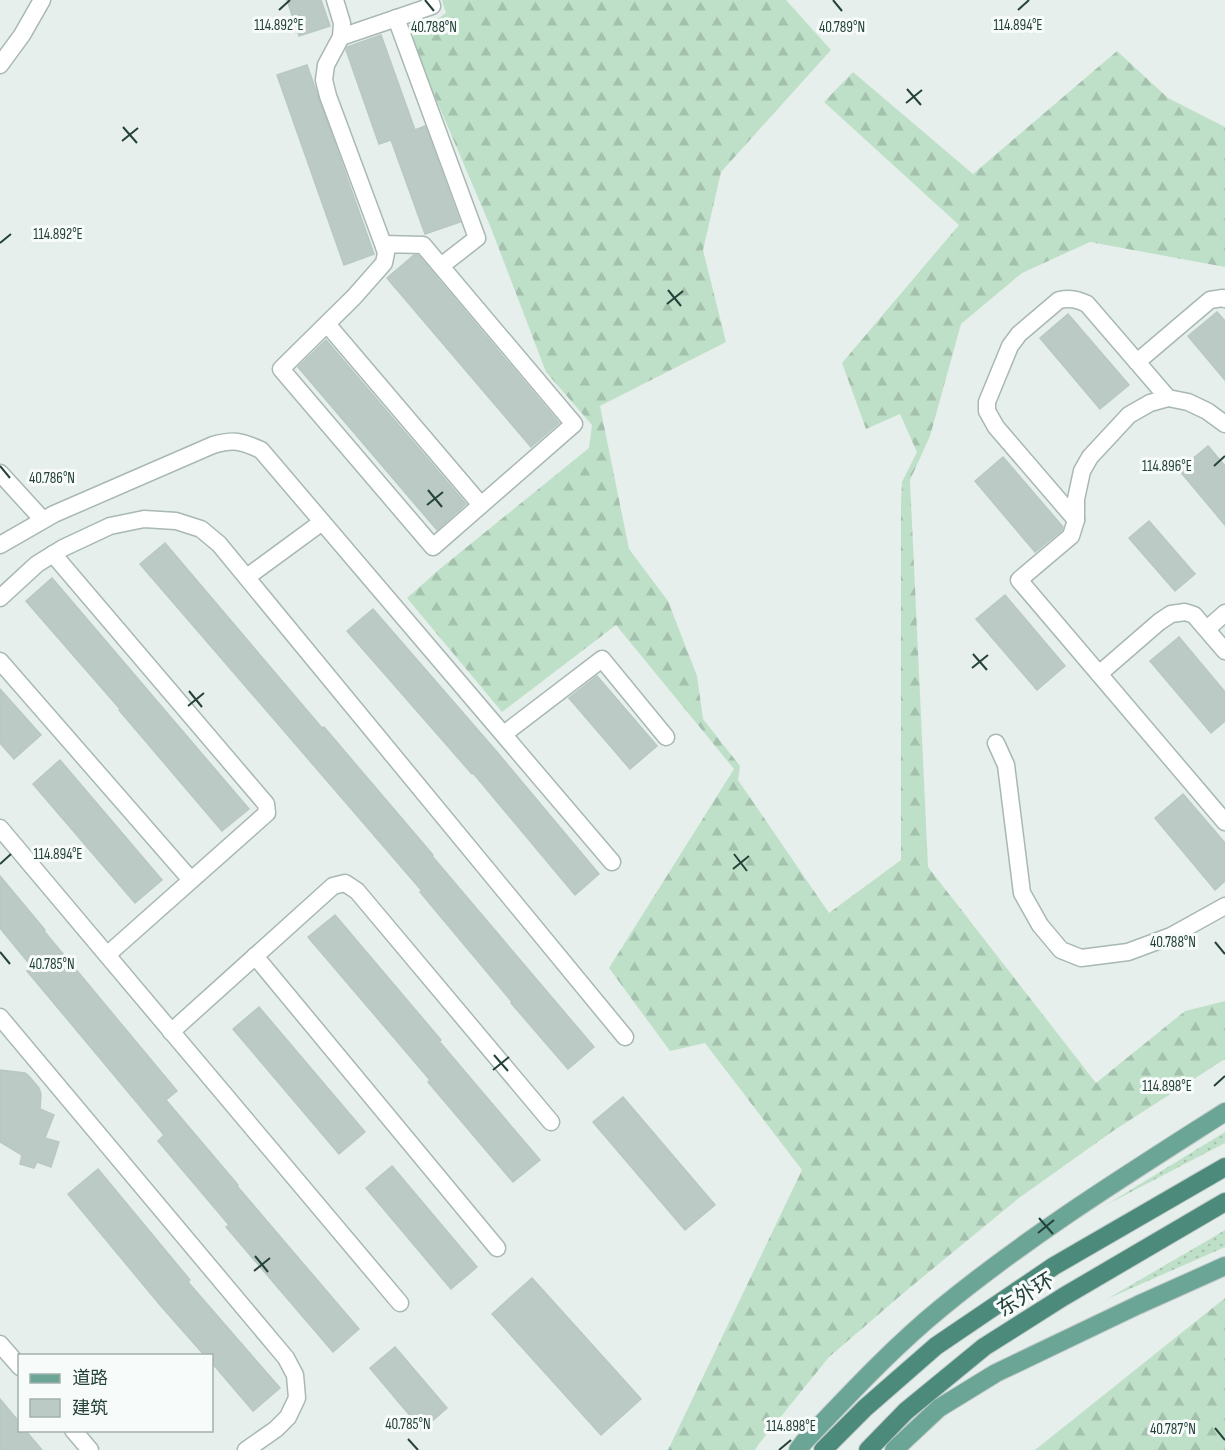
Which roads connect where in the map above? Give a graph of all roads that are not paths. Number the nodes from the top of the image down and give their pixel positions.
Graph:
1 (42, 0) edge
2 (335, 0) edge
3 (430, 0) edge
4 (396, 18) junction
5 (341, 37) junction
6 (0, 65) edge
7 (383, 244) junction
8 (441, 266) junction
9 (1225, 300) edge
10 (327, 324) junction
11 (1137, 362) junction
12 (1168, 398) junction
13 (1225, 424) edge
14 (0, 472) edge
15 (481, 505) junction
16 (43, 520) junction
17 (1076, 520) junction
18 (322, 522) junction
19 (0, 545) edge
20 (53, 554) junction
21 (247, 577) junction
22 (0, 598) edge
23 (1225, 614) edge
24 (1207, 629) junction
25 (1225, 651) edge
26 (0, 660) edge
27 (1099, 674) junction
28 (504, 734) junction
29 (666, 737) dead end
30 (996, 743) dead end
31 (1225, 822) edge
32 (0, 828) edge
33 (612, 862) dead end
34 (191, 880) junction
35 (1225, 906) edge
36 (107, 955) junction
37 (255, 956) junction
38 (0, 1017) edge
39 (171, 1032) junction
40 (625, 1038) dead end
41 (1225, 1112) edge
42 (551, 1122) dead end
43 (1225, 1167) edge
44 (1225, 1202) edge
45 (497, 1248) dead end
46 (1225, 1266) edge
47 (400, 1303) dead end
48 (0, 1344) edge
49 (18, 1365) edge
50 (74, 1432) edge
51 (90, 1450) edge
52 (246, 1450) edge
53 (798, 1450) edge
54 (824, 1450) edge
55 (868, 1450) edge
56 (894, 1450) edge

1 - 6 street
2 - 5 street
3 - 4 street
4 - 5 street
4 - 8 street
5 - 7 street
7 - 8 street
7 - 10 street
8 - 15 street
9 - 11 street
10 - 15 street
10 - 15 street
11 - 12 street
11 - 17 street
12 - 13 street
12 - 17 street
14 - 16 street
16 - 18 street
16 - 19 street
17 - 27 street
18 - 21 street
18 - 28 street
20 - 21 street
20 - 22 street
20 - 34 street
21 - 40 street
23 - 24 street
24 - 25 street
24 - 27 street
26 - 34 street
27 - 31 street
28 - 29 street
28 - 33 street
30 - 35 street
32 - 36 street
34 - 36 street
36 - 39 street
37 - 39 street
37 - 42 street
37 - 45 street
38 - 52 street
39 - 47 street
41 - 53 main road
43 - 54 highway
44 - 55 highway, 东外环
46 - 56 main road
48 - 49 street
50 - 51 street

